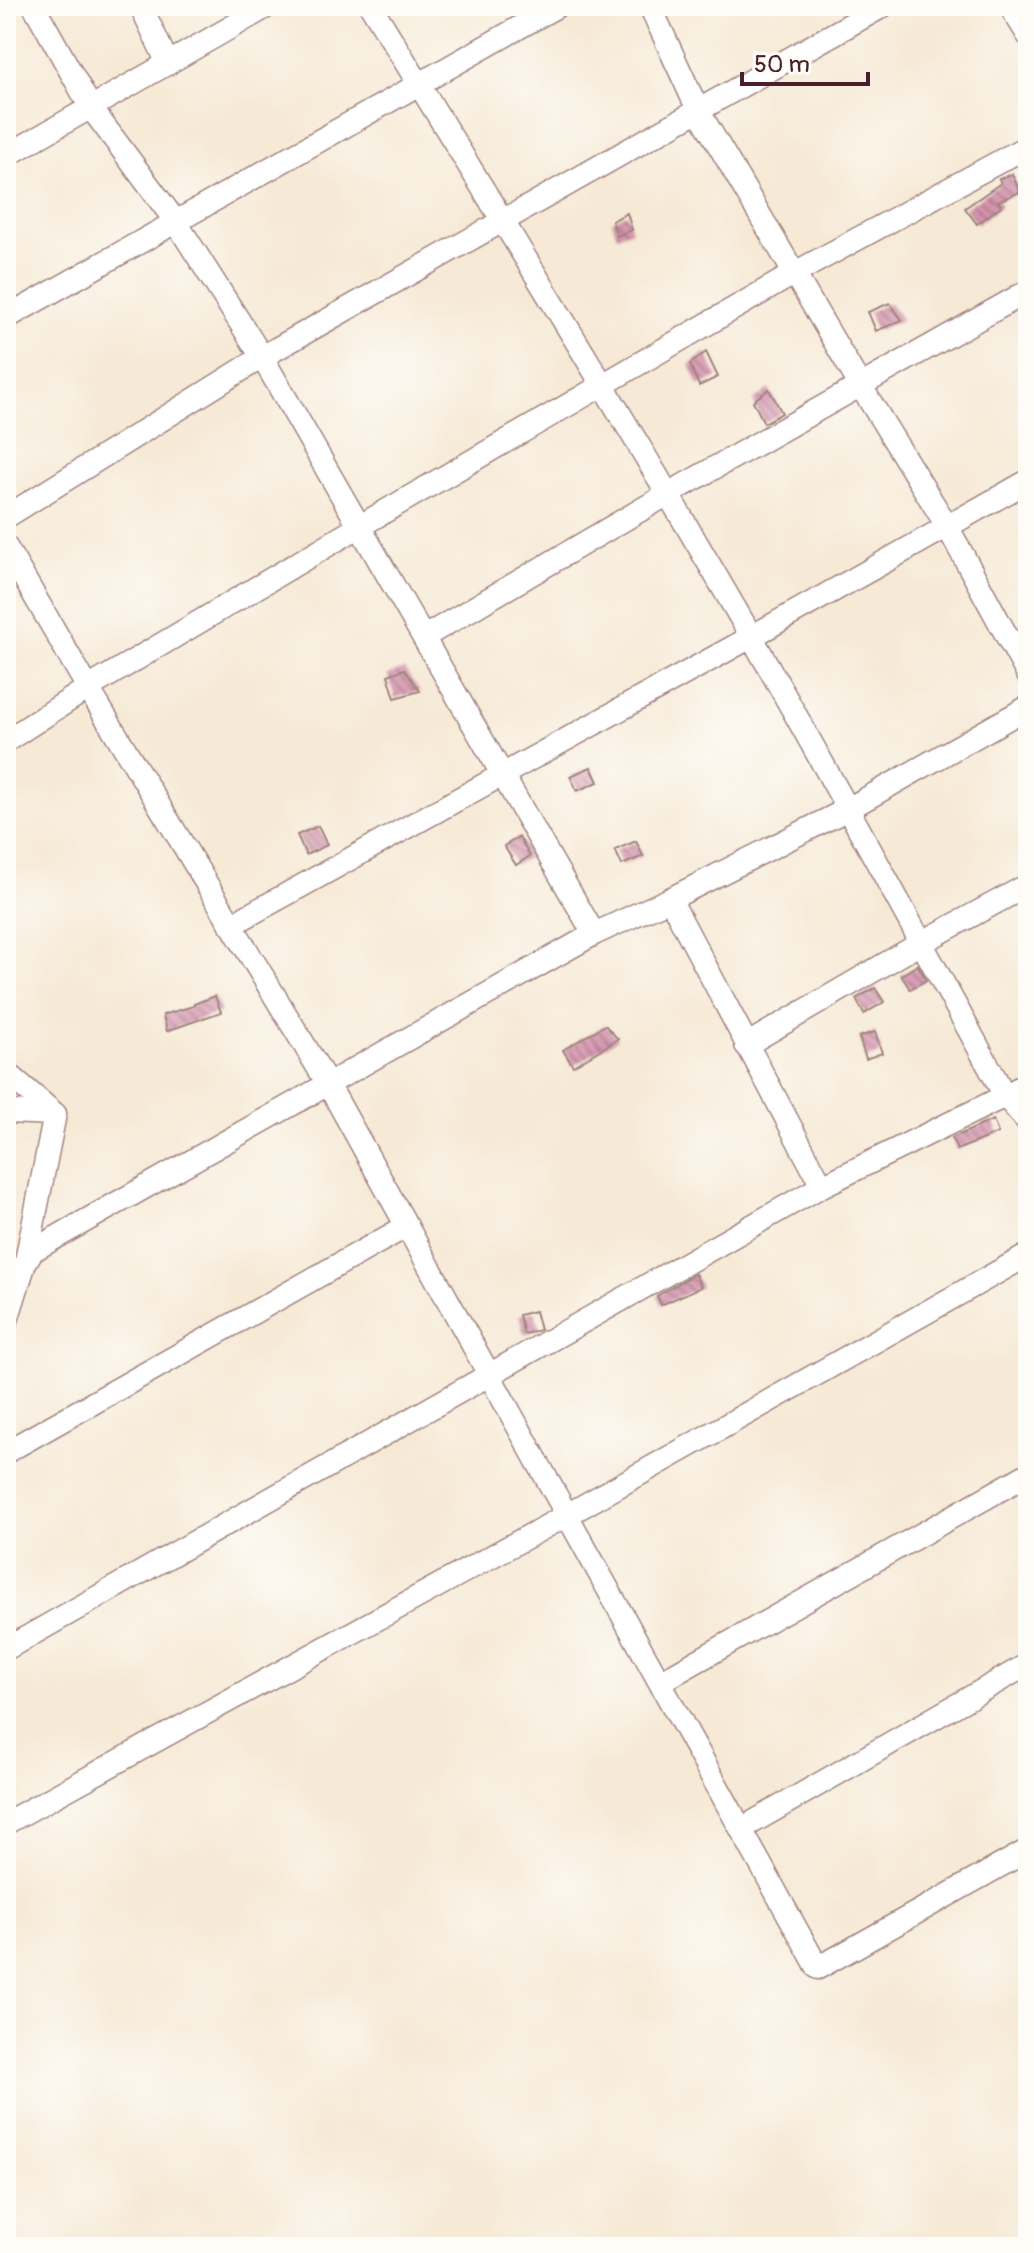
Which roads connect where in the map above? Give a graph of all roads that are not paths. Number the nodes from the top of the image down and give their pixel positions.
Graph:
1 (34, 6) edge
2 (141, 6) edge
3 (268, 6) edge
4 (371, 6) edge
5 (557, 6) edge
6 (650, 6) edge
7 (883, 6) edge
8 (1010, 6) edge
9 (1028, 35) edge
10 (168, 64) junction
11 (419, 86) junction
12 (91, 108) junction
13 (698, 110) junction
14 (1028, 146) edge
15 (6, 156) edge
16 (176, 222) junction
17 (502, 222) junction
18 (795, 273) junction
19 (1028, 291) edge
20 (6, 318) edge
21 (262, 357) junction
22 (604, 385) junction
23 (860, 385) junction
24 (1028, 481) edge
25 (668, 494) junction
26 (6, 517) edge
27 (360, 526) junction
28 (947, 526) junction
29 (6, 547) edge
30 (424, 637) junction
31 (751, 637) junction
32 (1028, 675) edge
33 (88, 688) junction
34 (1028, 707) edge
35 (6, 741) edge
36 (501, 775) junction
37 (848, 809) junction
38 (1028, 885) edge
39 (670, 899) junction
40 (231, 925) junction
41 (594, 934) junction
42 (921, 943) junction
43 (746, 1045) junction
44 (6, 1072) edge
45 (1028, 1083) edge
46 (328, 1084) junction
47 (1005, 1096) junction
48 (6, 1112) edge
49 (55, 1114) junction
50 (1028, 1122) edge
51 (822, 1186) junction
52 (407, 1226) junction
53 (1028, 1255) edge
54 (16, 1268) edge
55 (6, 1323) edge
56 (490, 1374) junction
57 (6, 1452) edge
58 (1028, 1474) edge
59 (567, 1515) junction
60 (6, 1649) edge
61 (1028, 1664) edge
62 (660, 1682) junction
63 (6, 1823) edge
64 (741, 1829) junction
65 (1028, 1850) edge

1 - 12 street
2 - 10 street
3 - 10 street
4 - 11 street
5 - 11 street
6 - 13 street
7 - 13 street
8 - 9 street
10 - 12 street
11 - 16 street
11 - 17 street
12 - 15 street
12 - 16 street
13 - 17 street
13 - 18 street
14 - 18 street
16 - 20 street
16 - 21 street
17 - 21 street
17 - 22 street
18 - 22 street
18 - 23 street
19 - 23 street
21 - 26 street
21 - 27 street
22 - 25 street
22 - 27 street
23 - 25 street
23 - 28 street
24 - 28 street
25 - 30 street
25 - 31 street
27 - 30 street
27 - 33 street
28 - 31 street
28 - 32 street
29 - 33 street
30 - 36 street
31 - 36 street
31 - 37 street
33 - 35 street
33 - 40 street
34 - 37 street
36 - 40 street
36 - 41 street
37 - 39 street
37 - 42 street
38 - 42 street
39 - 41 street
39 - 43 street
40 - 46 street
41 - 46 street
42 - 43 street
42 - 47 street
43 - 51 street
44 - 49 street
45 - 47 street
46 - 52 street
46 - 54 street
47 - 50 street
47 - 51 street
48 - 49 street
49 - 54 street
51 - 56 street
52 - 56 street
52 - 57 street
53 - 59 street
54 - 55 street
56 - 59 street
56 - 60 street
58 - 62 street
59 - 62 street
59 - 63 street
61 - 64 street
62 - 64 street
64 - 65 street

